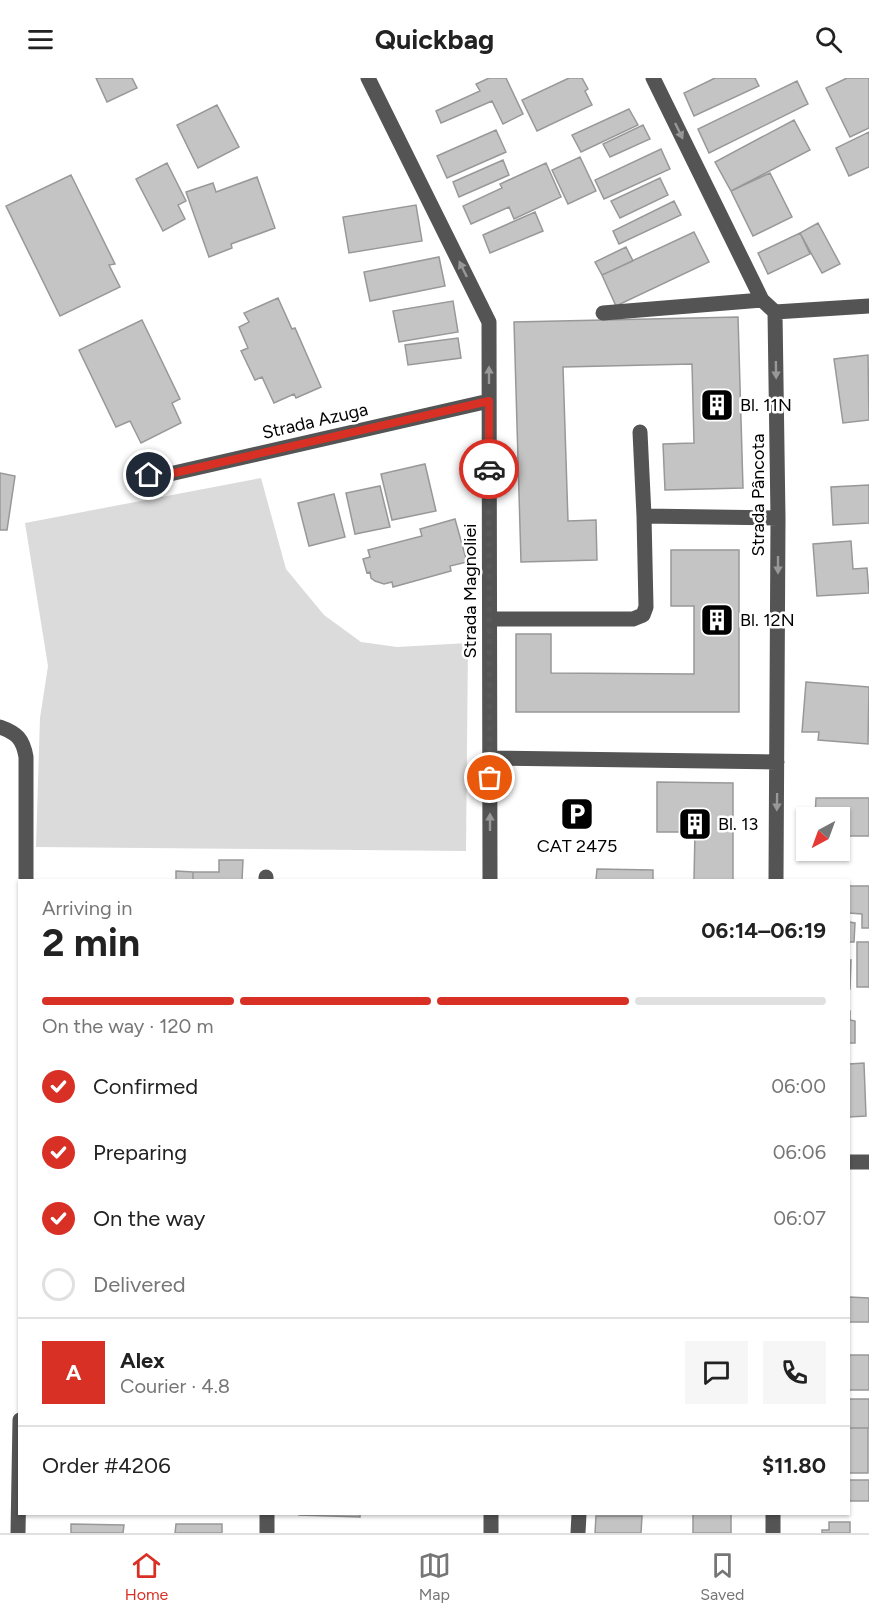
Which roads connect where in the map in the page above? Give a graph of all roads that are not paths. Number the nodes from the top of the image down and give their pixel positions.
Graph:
1 (368, 78) edge
2 (653, 78) edge
3 (762, 300) junction
4 (869, 306) edge
5 (775, 312) junction
6 (603, 313) dead end
7 (489, 401) junction
8 (640, 432) dead end
9 (149, 475) dead end
10 (644, 516) junction
11 (778, 518) junction
12 (490, 619) junction
13 (0, 727) edge
14 (490, 758) junction
15 (777, 762) junction
16 (27, 879) edge
17 (490, 879) edge
18 (776, 879) edge
19 (850, 1162) edge
20 (869, 1162) edge
21 (18, 1515) edge
22 (267, 1515) edge
23 (491, 1515) edge
24 (579, 1515) edge
25 (773, 1515) edge
26 (18, 1533) edge
27 (267, 1533) edge
28 (491, 1533) edge
29 (578, 1533) edge
30 (773, 1533) edge

7 -> 1 street, Strada Magnoliei
2 -> 3 street
3 - 5 street
3 - 6 street
4 - 5 street
5 -> 11 street, Strada Pâncota
7 - 9 street, Strada Azuga
7 - 12 street, Strada Magnoliei
8 - 10 street
10 - 11 street
10 - 12 street
11 -> 15 street, Strada Pâncota
12 - 14 street, Strada Magnoliei
13 - 16 street
14 - 15 street
17 -> 14 street, Strada Magnoliei
15 -> 18 street, Strada Pâncota
19 - 20 street
21 - 26 street
22 - 27 street
23 - 28 street
24 - 29 street
25 - 30 street

